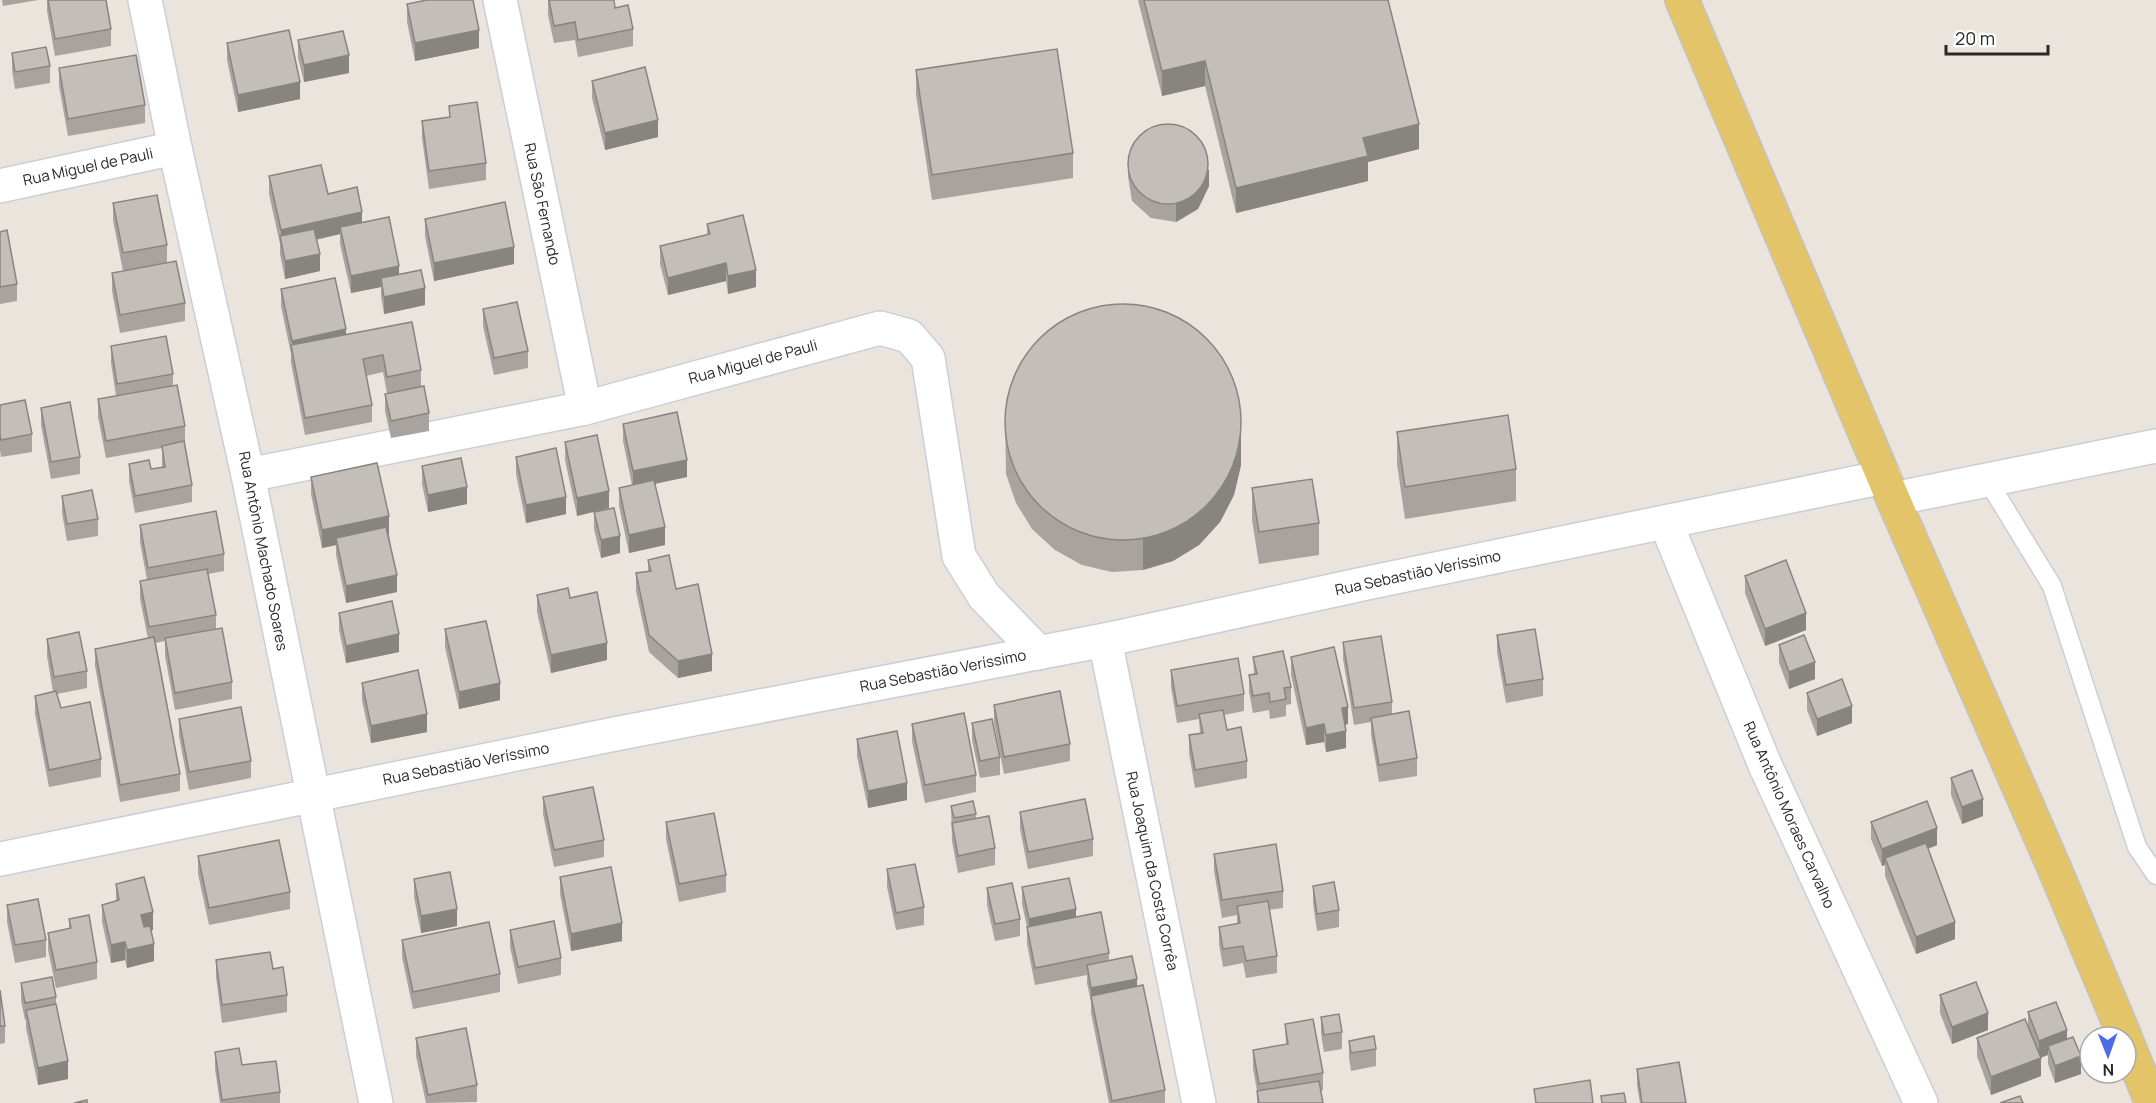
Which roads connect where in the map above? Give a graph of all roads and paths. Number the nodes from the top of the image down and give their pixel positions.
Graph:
1 (145, 0) edge
2 (500, 0) edge
3 (1682, 0) edge
4 (175, 148) junction
5 (0, 186) edge
6 (585, 408) junction
7 (2156, 446) edge
8 (249, 475) junction
9 (1988, 481) junction
10 (1888, 488) junction
11 (1666, 523) junction
12 (1105, 640) junction
13 (1039, 653) junction
14 (312, 795) junction
15 (0, 859) edge
16 (2156, 875) edge
17 (2119, 1025) edge
18 (2138, 1070) edge
19 (376, 1103) edge
20 (1199, 1103) edge
21 (1921, 1103) edge
22 (2152, 1103) edge

1 - 4 street, Rua Antônio Machado Soares
2 - 6 street, Rua São Fernando
3 - 10 main road
4 - 5 street, Rua Miguel de Pauli
4 - 8 street, Rua Antônio Machado Soares
6 - 8 street, Rua Miguel de Pauli
6 - 13 street, Rua Miguel de Pauli
7 - 9 street, Rua Sebastião Veríssimo
8 - 14 street, Rua Antônio Machado Soares
9 - 10 street, Rua Sebastião Veríssimo
9 - 16 lane
10 - 11 street, Rua Sebastião Veríssimo
10 - 17 main road
11 - 12 street, Rua Sebastião Veríssimo
11 - 21 street, Rua Antônio Moraes Carvalho
12 - 13 street, Rua Sebastião Veríssimo
12 - 20 street, Rua Joaquim da Costa Corrêa
13 - 14 street, Rua Sebastião Veríssimo
14 - 15 street, Rua Sebastião Veríssimo
14 - 19 street, Rua Antônio Machado Soares
18 - 22 main road

